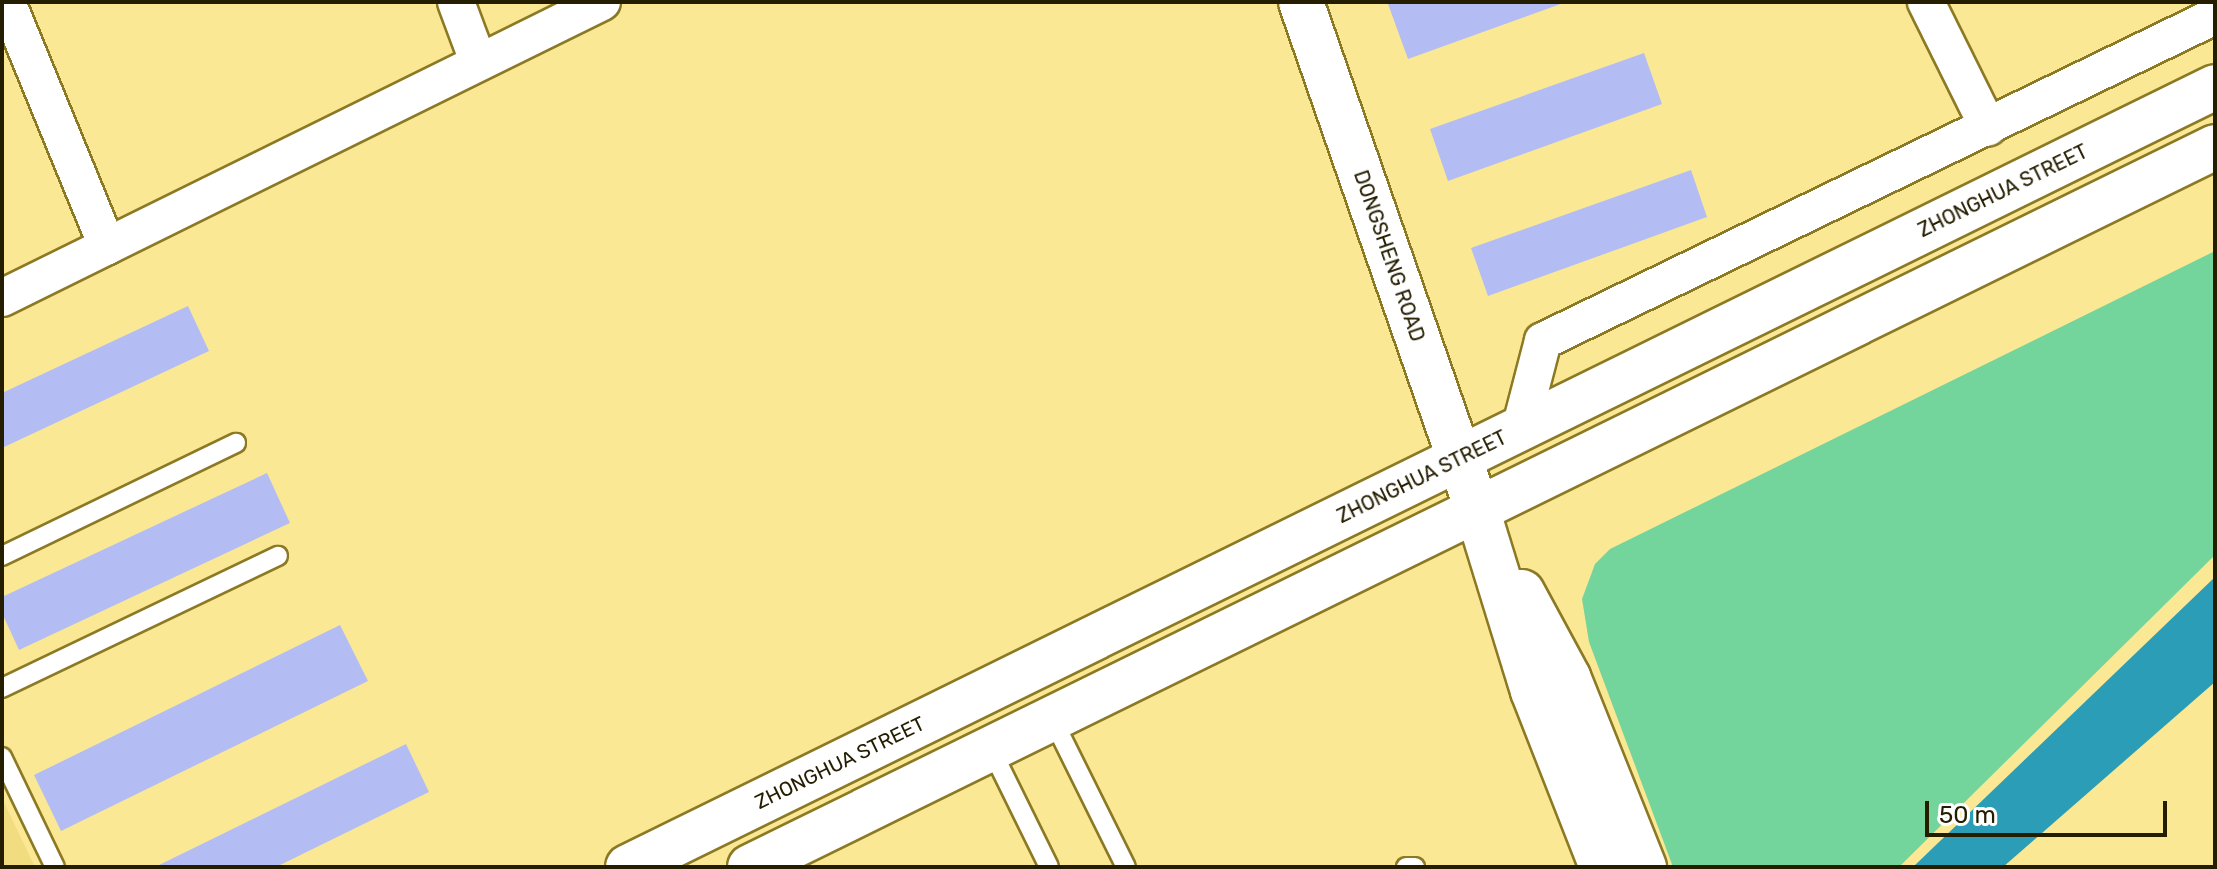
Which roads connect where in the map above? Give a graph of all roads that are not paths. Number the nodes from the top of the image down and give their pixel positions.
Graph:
1 (7, 2) edge
2 (456, 2) edge
3 (602, 2) edge
4 (1301, 2) edge
5 (1926, 2) edge
6 (2215, 16) edge
7 (478, 61) junction
8 (2215, 87) edge
9 (1988, 127) junction
10 (2215, 147) edge
11 (107, 246) junction
12 (2, 298) edge
13 (1520, 429) junction
14 (236, 443) dead end
15 (1459, 459) junction
16 (1477, 509) junction
17 (2, 556) edge
18 (278, 556) dead end
19 (2, 688) edge
20 (1052, 718) junction
21 (991, 749) junction
22 (2, 757) edge
23 (55, 867) edge
24 (628, 867) edge
25 (750, 867) edge
26 (1049, 867) edge
27 (1126, 867) edge
28 (1406, 867) edge
29 (1415, 867) edge
30 (1602, 867) edge
31 (1644, 867) edge

1 - 11 street
2 - 7 street
3 - 7 street
4 - 15 main road, DONGSHENG ROAD
5 - 9 street
6 - 9 street
7 - 11 street
8 - 13 main road, ZHONGHUA STREET
9 - 13 street
10 - 16 main road
11 - 12 street
13 - 15 main road, ZHONGHUA STREET
14 - 17 lane
15 - 16 main road, DONGSHENG ROAD
15 - 24 main road, ZHONGHUA STREET
16 - 20 main road
16 - 30 main road, DONGSHENG ROAD
16 - 31 main road, DONGSHENG ROAD
18 - 19 lane
20 - 21 main road
20 - 27 lane
21 - 25 main road
21 - 26 lane
22 - 23 lane
28 - 29 lane

